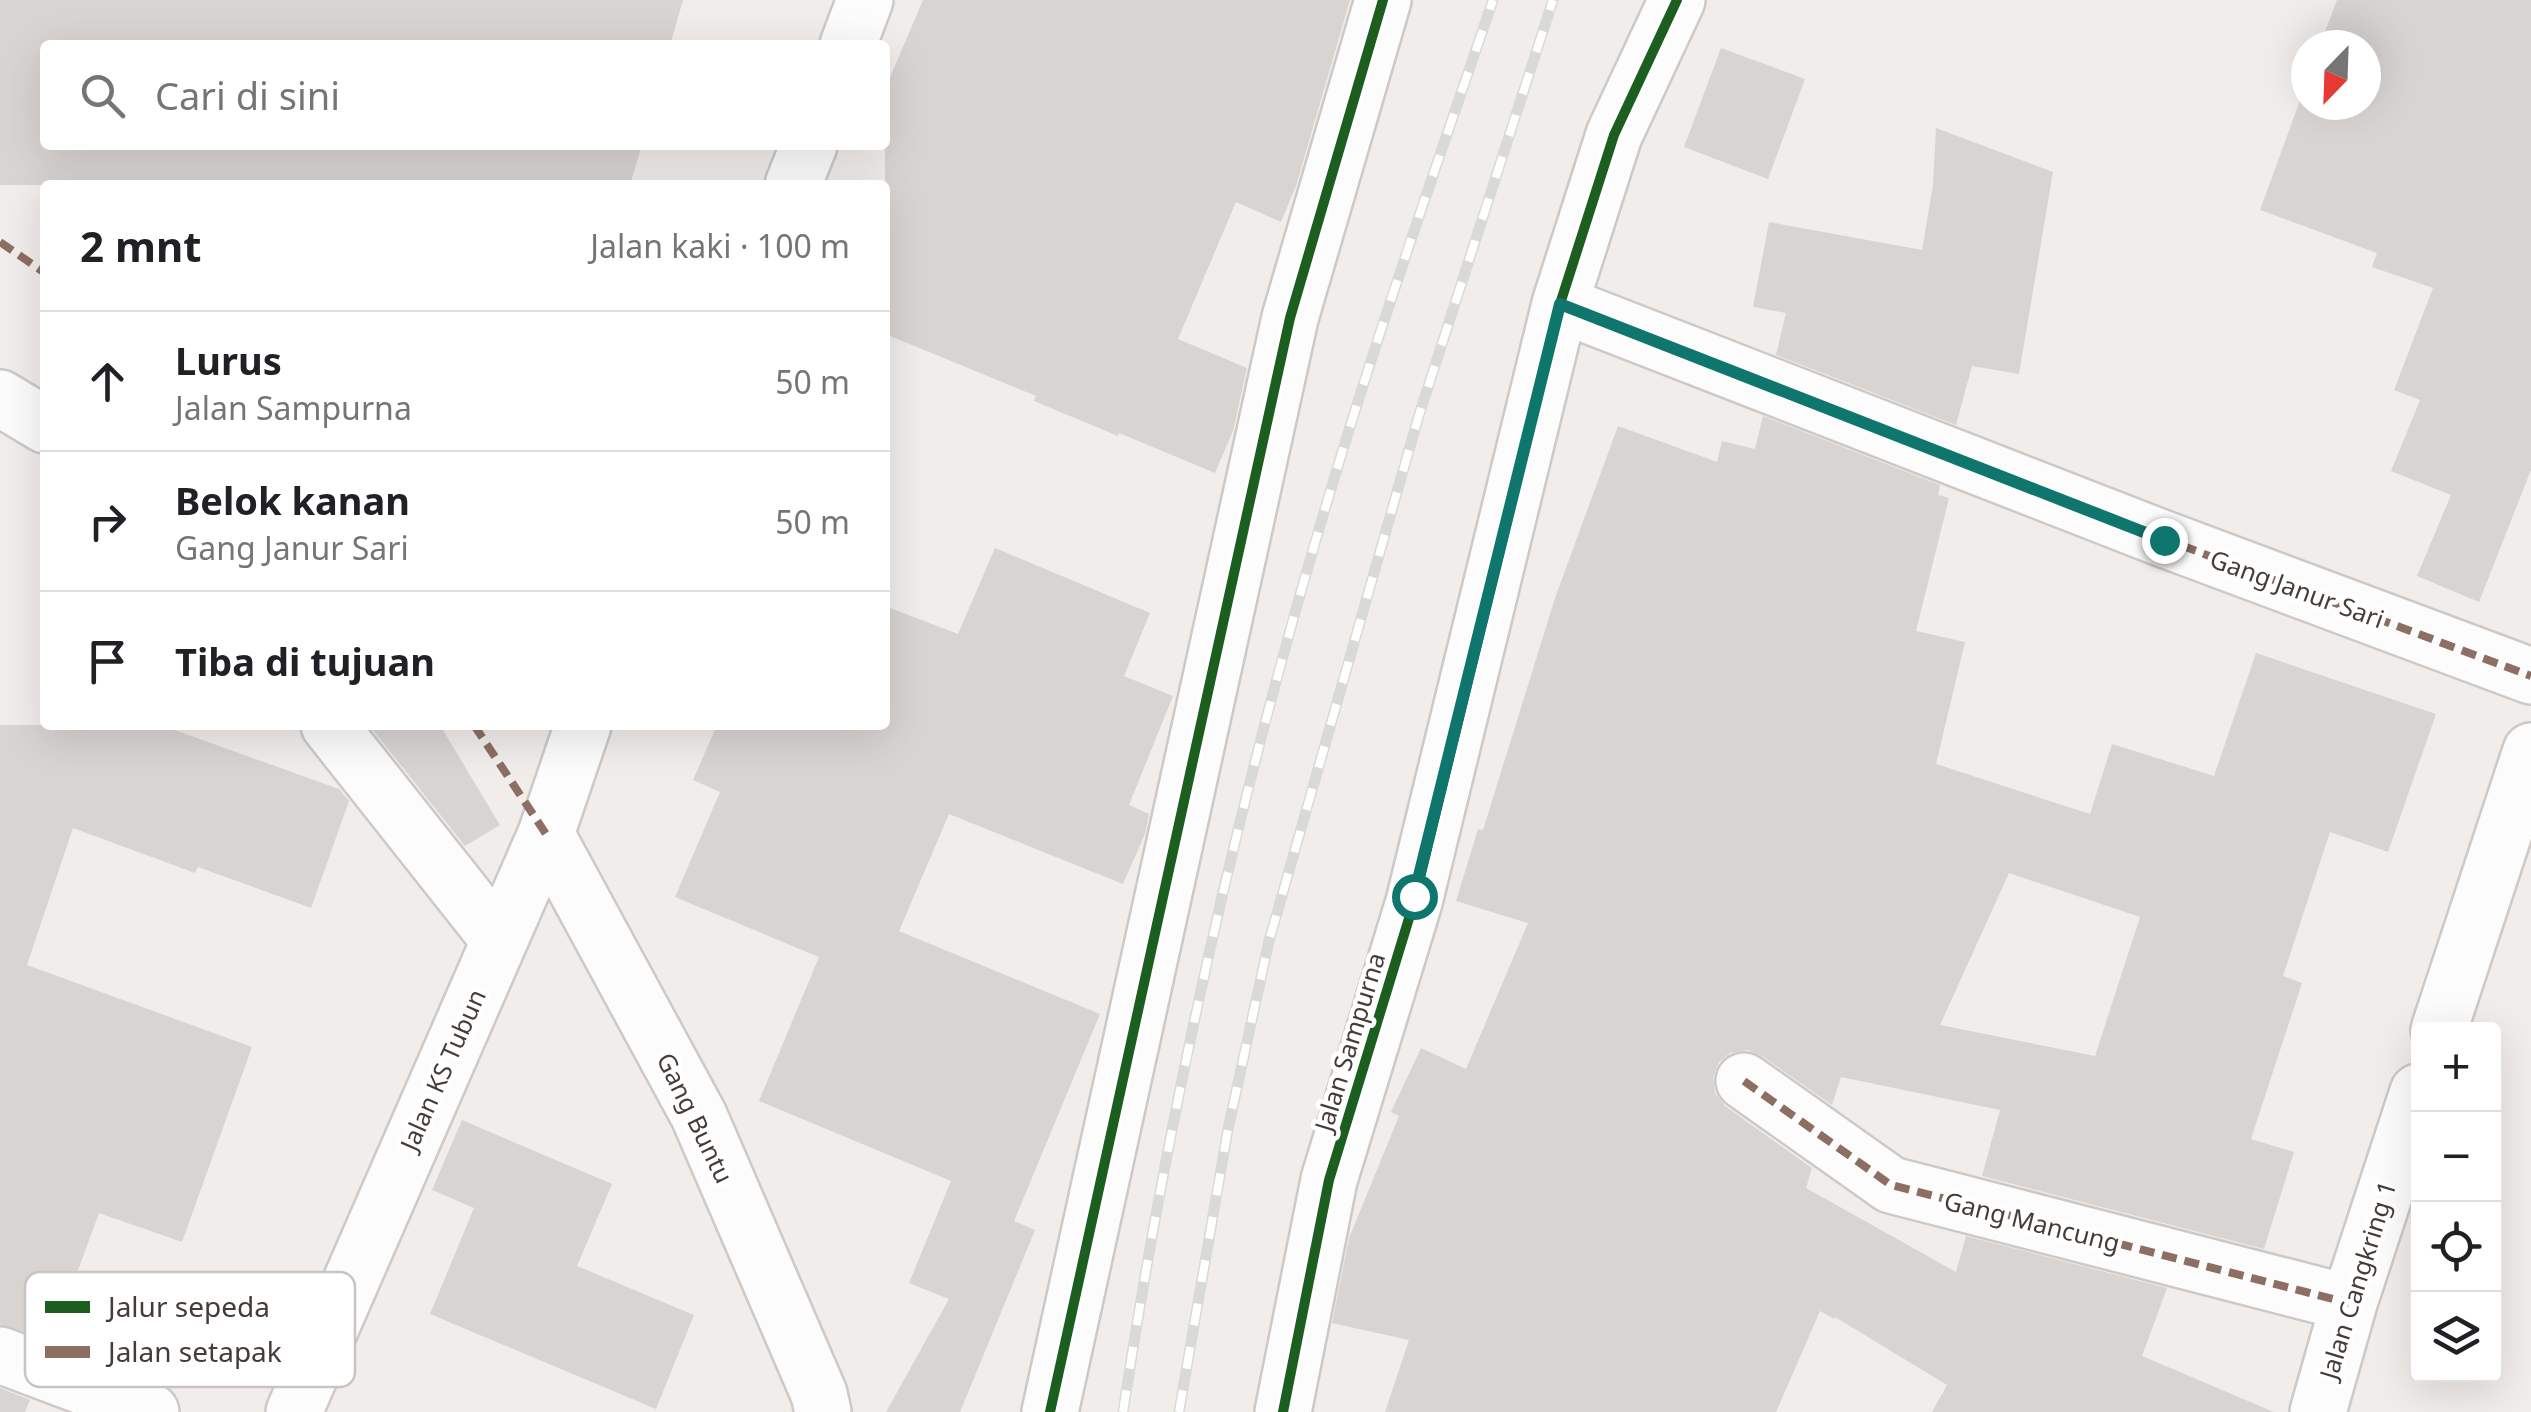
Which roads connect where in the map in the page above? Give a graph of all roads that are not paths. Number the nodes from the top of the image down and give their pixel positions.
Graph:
1 (865, 0) edge
2 (1383, 0) edge
3 (1677, 0) edge
4 (850, 40) edge
5 (806, 150) edge
6 (795, 180) edge
7 (1560, 304) junction
8 (0, 398) edge
9 (40, 421) edge
10 (2531, 676) edge
11 (333, 730) edge
12 (581, 730) edge
13 (2531, 752) edge
14 (546, 834) junction
15 (499, 940) junction
16 (2442, 1022) edge
17 (1744, 1081) dead end
18 (2411, 1112) edge
19 (355, 1272) edge
20 (2349, 1303) junction
21 (0, 1355) edge
22 (25, 1364) edge
23 (85, 1387) edge
24 (305, 1387) edge
25 (151, 1412) edge
26 (294, 1412) edge
27 (823, 1412) edge
28 (1050, 1412) edge
29 (1283, 1412) edge
30 (2318, 1412) edge

1 - 4 street
2 - 28 street
3 - 7 street, Jalan Sampurna
5 - 6 street
7 - 10 street, Gang Janur Sari
7 - 29 street, Jalan Sampurna
8 - 9 street
11 - 15 street
12 - 14 street, Jalan KS Tubun
13 - 16 street
14 - 15 street, Jalan KS Tubun
14 - 27 street, Gang Buntu
15 - 19 street, Jalan KS Tubun
17 - 20 street, Gang Mancung
18 - 20 street, Jalan Cangkring 1
20 - 30 street, Jalan Cangkring 1
21 - 22 street
23 - 25 street
24 - 26 street, Jalan KS Tubun

